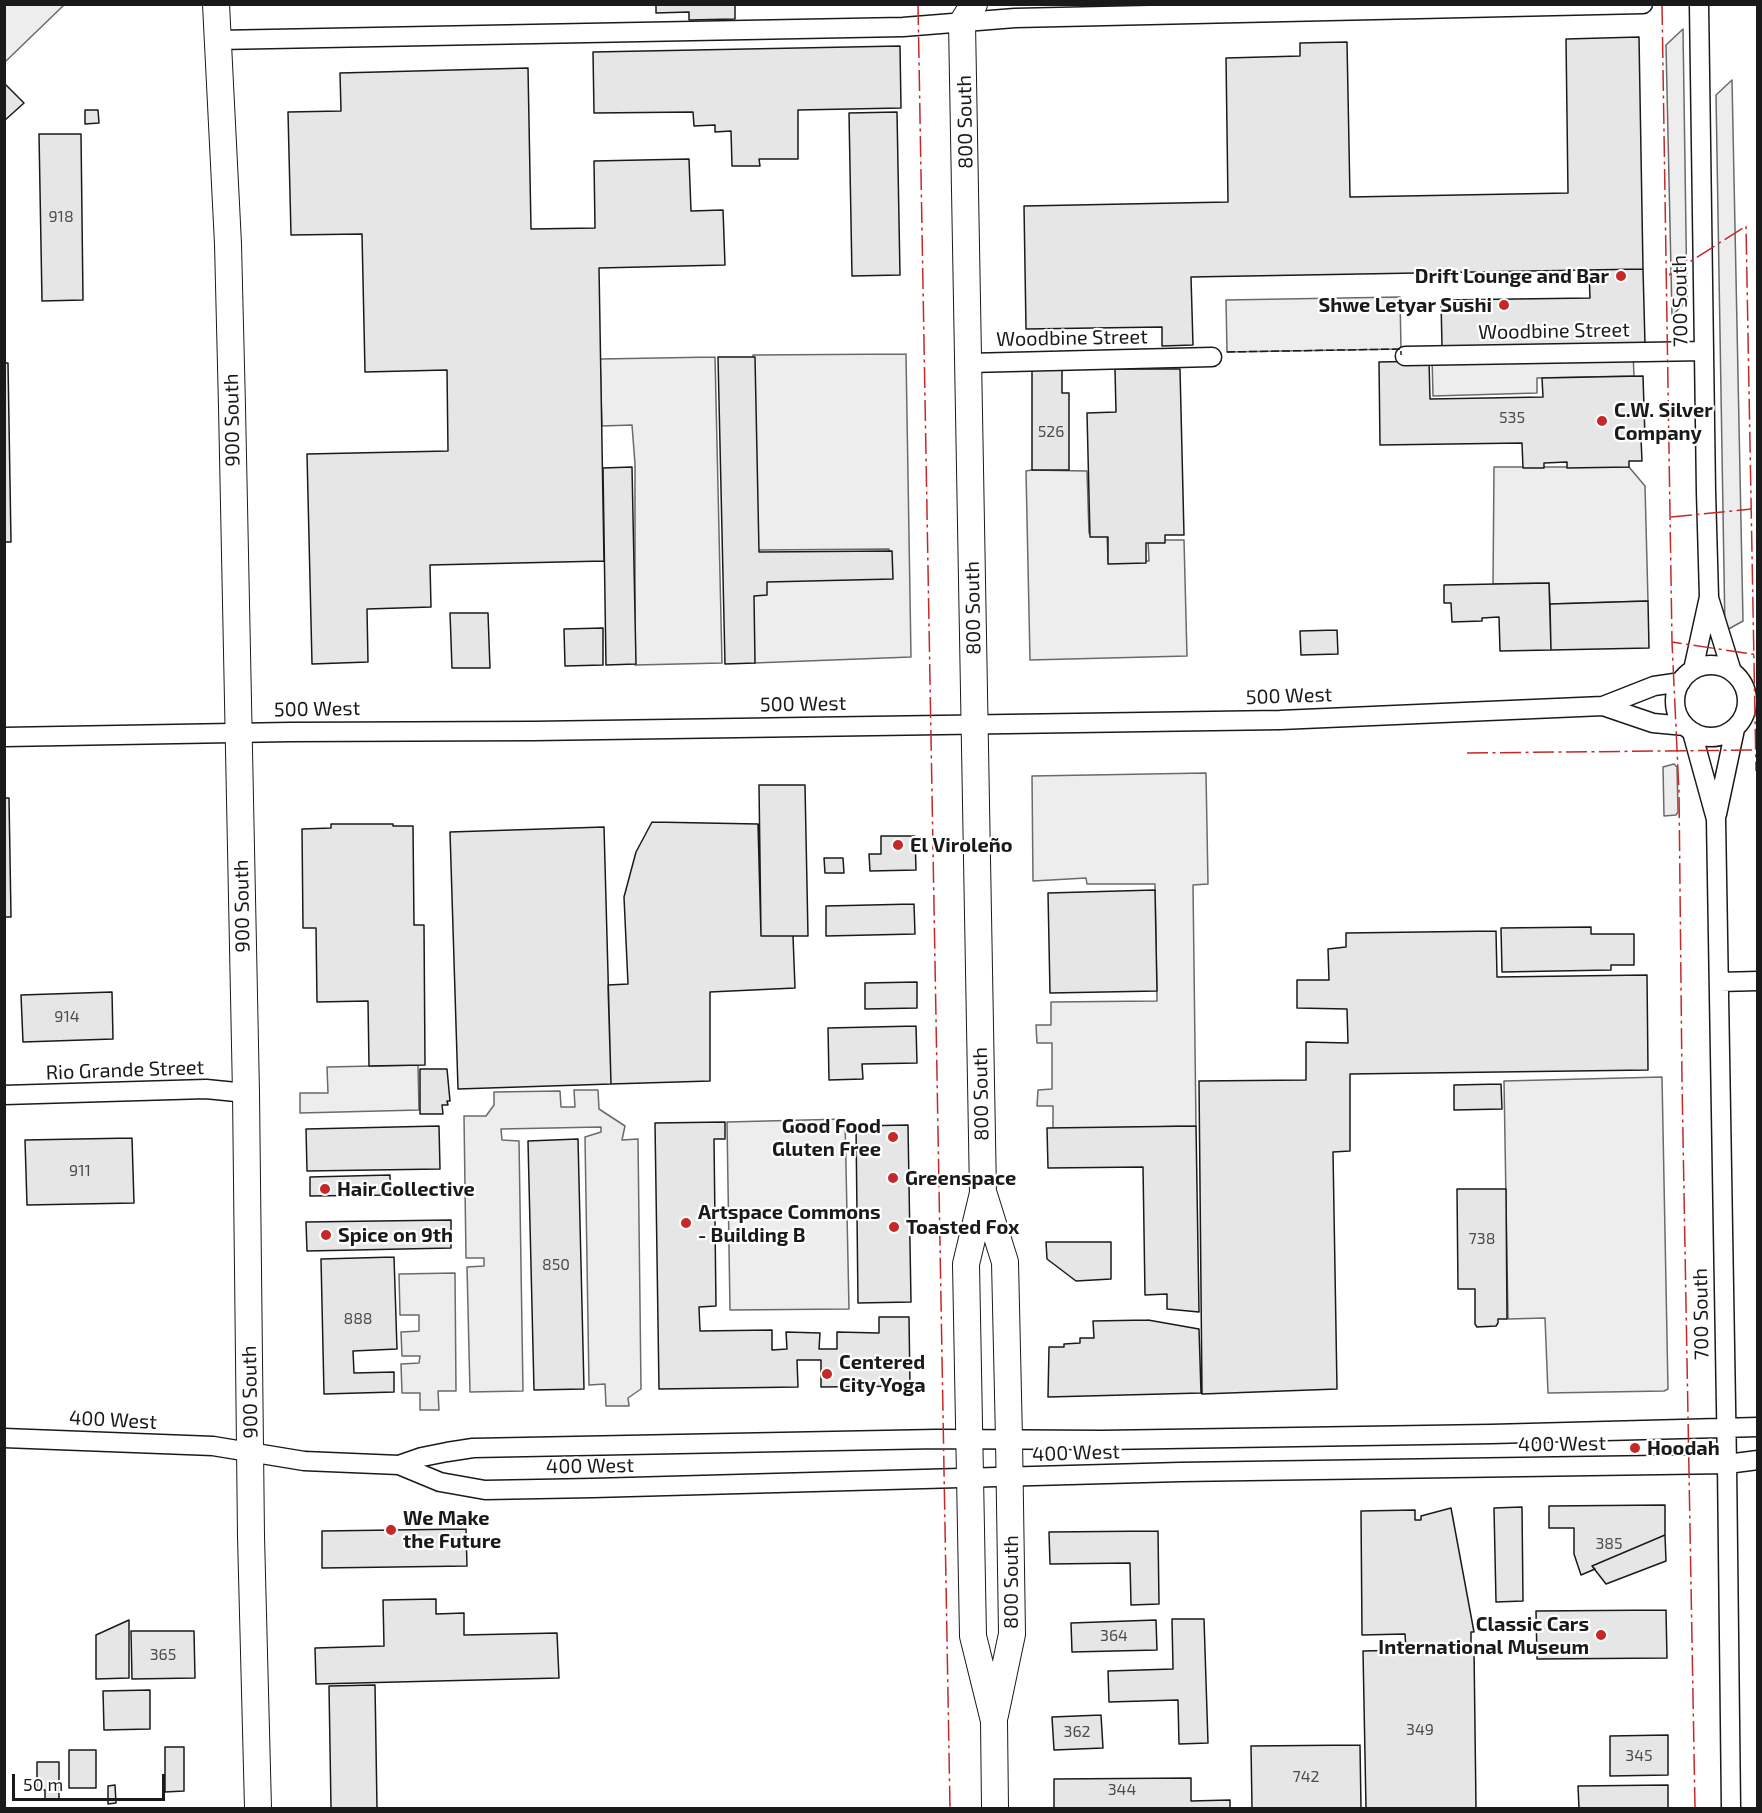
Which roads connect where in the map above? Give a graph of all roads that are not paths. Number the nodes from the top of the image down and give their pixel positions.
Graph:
1 (216, 4) edge
2 (1643, 4) edge
3 (1699, 4) edge
4 (962, 11) edge
5 (218, 40) junction
6 (1704, 351) junction
7 (1406, 356) dead end
8 (1212, 357) dead end
9 (969, 363) junction
10 (1709, 597) junction
11 (1687, 676) junction
12 (1736, 676) junction
13 (1758, 687) edge
14 (1603, 706) junction
15 (1758, 721) edge
16 (974, 724) junction
17 (1737, 726) junction
18 (1689, 729) junction
19 (239, 733) junction
20 (4, 737) edge
21 (1716, 819) junction
22 (1758, 981) edge
23 (1719, 982) junction
24 (246, 1093) junction
25 (4, 1095) edge
26 (983, 1193) junction
27 (1758, 1427) edge
28 (1726, 1428) junction
29 (4, 1438) edge
30 (969, 1439) junction
31 (1009, 1439) junction
32 (251, 1454) junction
33 (1758, 1460) edge
34 (1727, 1464) junction
35 (399, 1465) junction
36 (1010, 1478) junction
37 (970, 1479) junction
38 (994, 1721) junction
39 (258, 1809) edge
40 (995, 1809) edge
41 (1731, 1809) edge

1 - 5 street, 900 South
2 - 4 street
3 - 6 street, 700 South
4 - 5 street
4 - 9 street, 800 South
5 - 19 street, 900 South
6 - 7 street, Woodbine Street
6 - 10 street, 700 South
8 - 9 street, Woodbine Street
9 - 16 street, 800 South
10 - 11 street, 700 South
10 - 12 street, 700 South
11 - 12 street
11 - 14 street, 500 West
11 - 18 street
12 - 13 street
12 - 17 street
14 - 16 street, 500 West
14 - 18 street, 500 West
15 - 17 street
16 - 19 street, 500 West
16 - 26 street, 800 South
17 - 18 street
17 - 21 street, 700 South
18 - 21 street, 700 South
19 - 20 street, 500 West
19 - 24 street, 900 South
21 - 23 street, 700 South
22 - 23 street
23 - 28 street, 700 South
24 - 25 street, Rio Grande Street
24 - 32 street, 900 South
26 - 30 street, 800 South
26 - 31 street, 800 South
27 - 28 street, 400 West
28 - 31 street, 400 West
28 - 34 street, 700 South
29 - 32 street, 400 West
30 - 31 street, 400 West
30 - 35 street, 400 West
30 - 37 street, 800 South
31 - 36 street, 800 South
32 - 35 street, 400 West
32 - 39 street, 900 South
33 - 34 street, 400 West
34 - 36 street, 400 West
34 - 41 street, 700 South
35 - 37 street, 400 West
36 - 37 street, 400 West
36 - 38 street, 800 South
37 - 38 street, 800 South
38 - 40 street, 800 South

